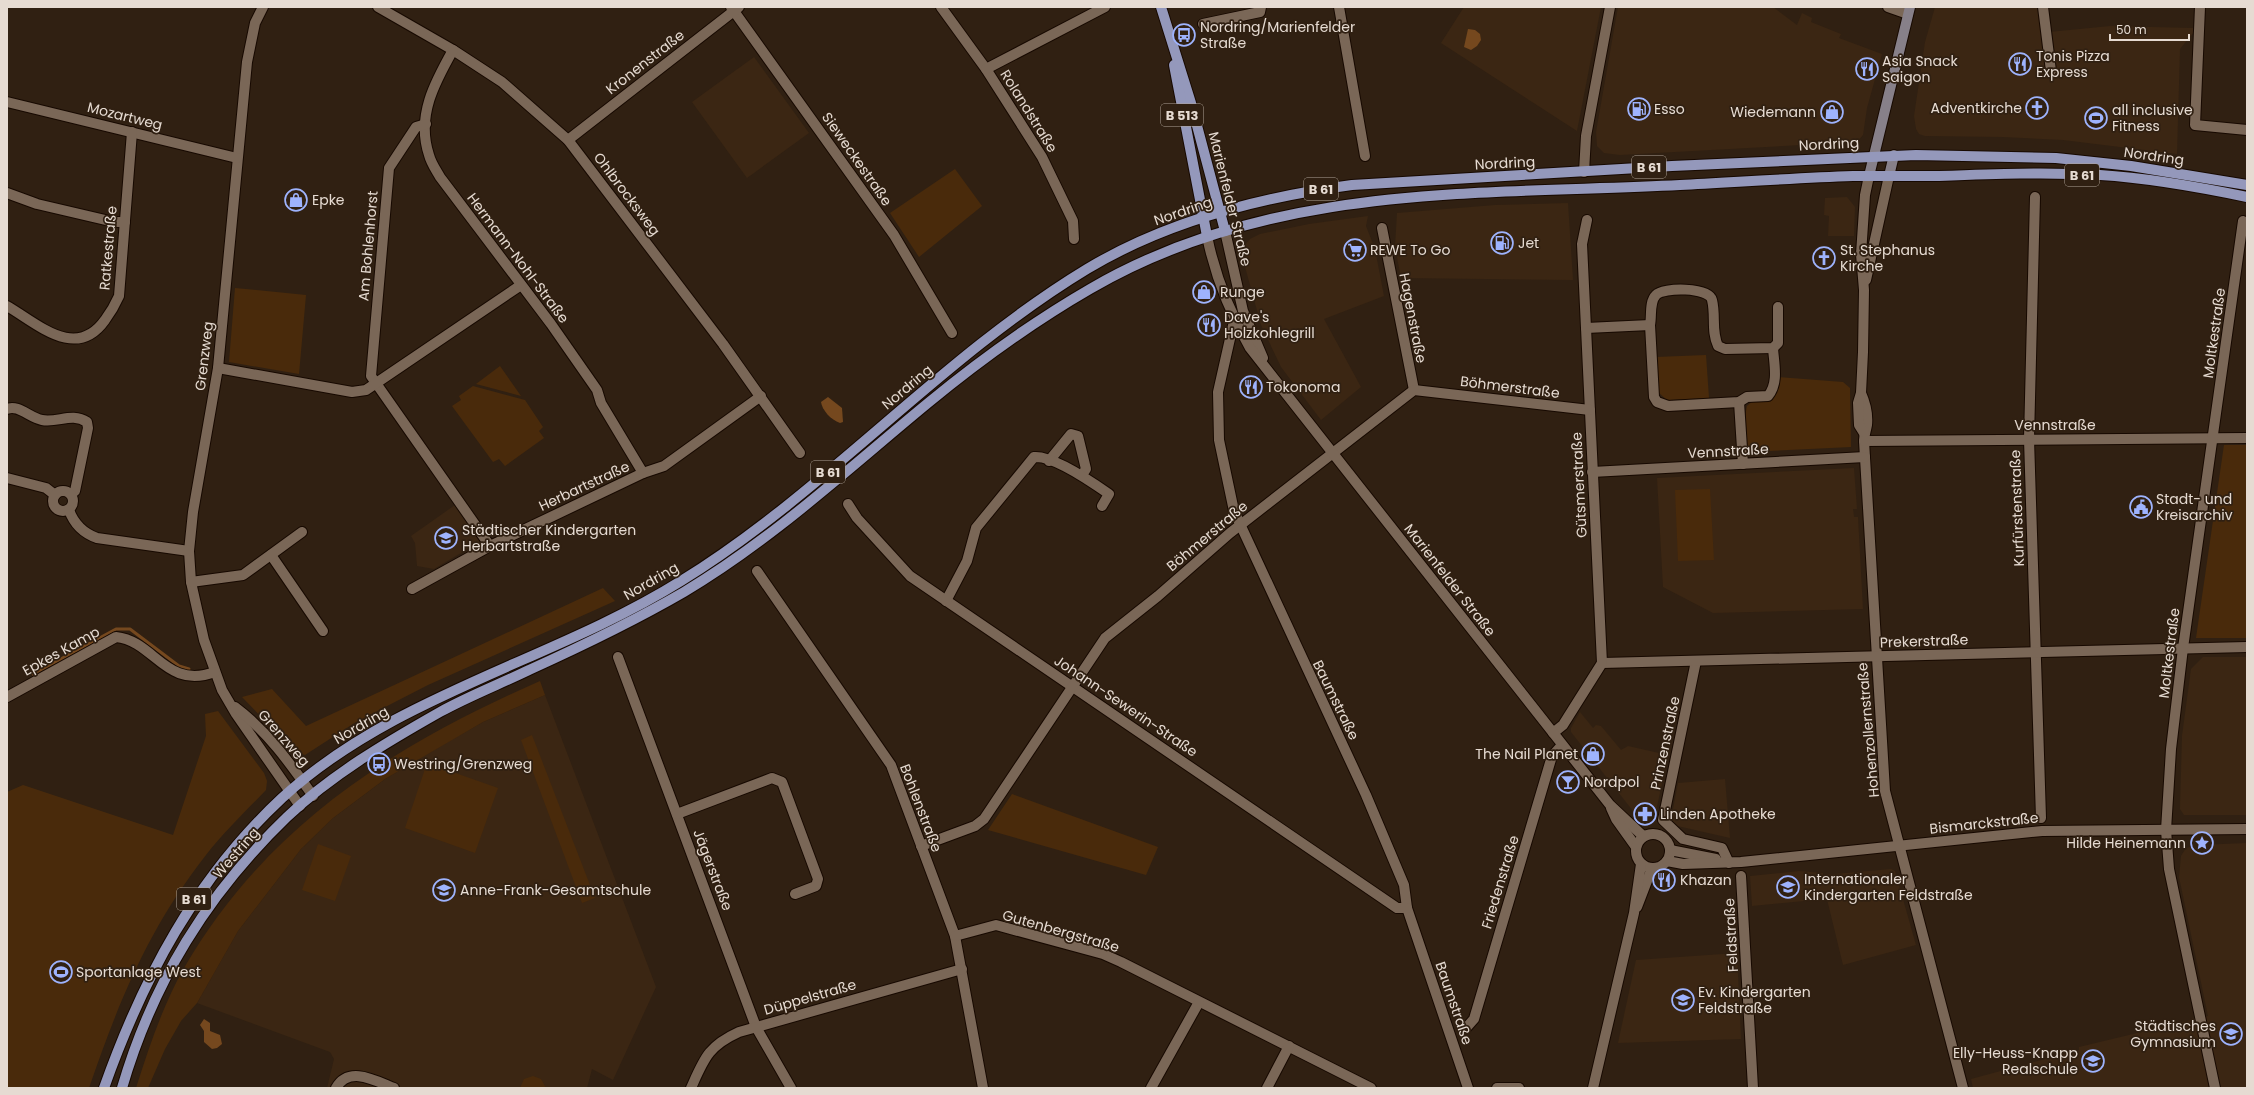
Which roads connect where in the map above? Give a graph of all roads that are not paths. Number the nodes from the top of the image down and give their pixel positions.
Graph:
1 (263, 7) edge
2 (378, 7) edge
3 (942, 7) edge
4 (1105, 7) edge
5 (1161, 7) edge
6 (1261, 7) edge
7 (1339, 7) edge
8 (1610, 7) edge
9 (1888, 7) edge
10 (2042, 7) edge
11 (2200, 7) edge
12 (735, 8) edge
13 (1909, 11) edge
14 (1204, 24) dead end
15 (1169, 31) junction
16 (453, 50) junction
17 (986, 69) junction
18 (2051, 71) dead end
19 (7, 102) edge
20 (426, 124) junction
21 (2247, 130) edge
22 (132, 132) junction
23 (568, 140) junction
24 (1894, 155) junction
25 (1365, 156) dead end
26 (1873, 156) junction
27 (237, 158) junction
28 (1584, 172) junction
29 (1869, 176) junction
30 (1889, 176) junction
31 (2247, 185) edge
32 (7, 193) edge
33 (2035, 197) dead end
34 (2247, 197) edge
35 (1221, 213) junction
36 (1203, 218) junction
37 (1587, 220) dead end
38 (2243, 221) dead end
39 (124, 222) junction
40 (1382, 228) dead end
41 (1225, 231) junction
42 (1207, 236) junction
43 (1074, 239) dead end
44 (521, 285) junction
45 (1864, 290) junction
46 (7, 306) edge
47 (1778, 307) dead end
48 (1234, 321) junction
49 (1650, 325) junction
50 (1586, 328) junction
51 (952, 333) dead end
52 (1773, 348) junction
53 (218, 368) junction
54 (1269, 371) junction
55 (376, 384) junction
56 (1414, 390) junction
57 (761, 396) junction
58 (1739, 402) junction
59 (7, 409) edge
60 (1590, 410) junction
61 (1864, 437) junction
62 (2214, 438) junction
63 (2247, 438) edge
64 (2029, 439) junction
65 (800, 453) dead end
66 (1331, 453) junction
67 (1865, 457) junction
68 (1049, 460) junction
69 (1743, 464) junction
70 (1592, 472) junction
71 (643, 473) junction
72 (1082, 475) junction
73 (7, 478) edge
74 (71, 494) junction
75 (55, 495) junction
76 (848, 504) dead end
77 (1102, 506) dead end
78 (69, 510) junction
79 (1240, 526) junction
80 (302, 532) dead end
81 (490, 546) junction
82 (189, 551) junction
83 (271, 555) junction
84 (757, 571) dead end
85 (191, 582) junction
86 (412, 589) dead end
87 (946, 601) junction
88 (323, 631) dead end
89 (2247, 647) edge
90 (2183, 648) junction
91 (2036, 651) junction
92 (1876, 656) junction
93 (618, 658) dead end
94 (1696, 661) junction
95 (1602, 663) junction
96 (215, 672) junction
97 (1073, 687) junction
98 (7, 697) edge
99 (230, 703) junction
100 (1553, 732) junction
101 (1562, 745) junction
102 (302, 780) junction
103 (290, 791) junction
104 (312, 796) junction
105 (1610, 805) junction
106 (300, 806) junction
107 (677, 814) junction
108 (2041, 818) dead end
109 (2247, 829) edge
110 (2166, 830) junction
111 (1643, 836) junction
112 (921, 846) junction
113 (1636, 846) junction
114 (1901, 847) junction
115 (1670, 850) junction
116 (1667, 861) junction
117 (1727, 863) junction
118 (1641, 864) junction
119 (1652, 868) junction
120 (1741, 876) dead end
121 (795, 894) dead end
122 (1406, 908) junction
123 (1634, 913) junction
124 (955, 936) junction
125 (962, 970) junction
126 (1199, 1002) junction
127 (756, 1027) junction
128 (1466, 1028) dead end
129 (1289, 1046) junction
130 (104, 1088) edge
131 (122, 1088) edge
132 (336, 1088) edge
133 (394, 1088) edge
134 (691, 1088) edge
135 (791, 1088) edge
136 (983, 1088) edge
137 (1151, 1088) edge
138 (1268, 1088) edge
139 (1371, 1088) edge
140 (1468, 1088) edge
141 (1497, 1088) edge
142 (1519, 1088) edge
143 (1593, 1088) edge
144 (1753, 1088) edge
145 (1963, 1088) edge
146 (2215, 1088) edge

1 - 27 street, Grenzweg
2 - 16 street, Ohlbrocksweg
3 - 17 street, Rolandstraße
4 - 17 street
5 - 15 main road, Marienfelder Straße / B 513
6 - 14 street
7 - 25 street
8 - 28 street
9 - 13 street
10 - 18 street
11 - 21 street
12 - 23 street, Kronenstraße
12 - 51 street, Sieweckestraße
13 - 26 main road, Hohenzollernstraße
15 - 35 main road, Marienfelder Straße / B 513
15 - 36 main road, Marienfelder Straße / B 513
16 - 20 street, Hermann-Nohl-Straße
16 - 23 street, Ohlbrocksweg
17 - 43 street, Rolandstraße
19 - 22 street, Mozartweg
20 - 44 street, Hermann-Nohl-Straße
20 - 55 street, Am Bohlenhorst
22 - 27 street, Mozartweg
22 - 39 street, Ratkestraße
23 - 57 street, Ohlbrocksweg
24 - 26 main road, Nordring / B 61
24 - 30 main road
24 - 31 main road, Nordring / B 61
26 - 28 main road, Nordring / B 61
26 - 29 main road, Hohenzollernstraße
27 - 53 street, Grenzweg
28 - 35 main road, Nordring / B 61
29 - 30 main road, Nordring / B 61
29 - 41 main road, Nordring / B 61
29 - 45 street, Hohenzollernstraße
30 - 34 main road, Nordring / B 61
30 - 45 street, Hohenzollernstraße
32 - 39 street
33 - 64 street, Kurfürstenstraße
35 - 36 main road, Nordring / B 61
35 - 41 main road, Marienfelder Straße
36 - 42 main road, Marienfelder Straße
36 - 102 main road, Nordring / B 61
37 - 50 street, Gütsmerstraße
38 - 62 street, Moltkestraße
39 - 46 street, Ratkestraße
40 - 56 street, Hagenstraße
41 - 42 main road, Nordring / B 61
41 - 54 street, Marienfelder Straße
42 - 48 street, Marienfelder Straße
42 - 104 main road, Nordring / B 61
44 - 55 street
44 - 71 street, Hermann-Nohl-Straße
45 - 61 street, Hohenzollernstraße
47 - 52 street
48 - 54 street, Marienfelder Straße
48 - 79 street, Baumstraße
49 - 50 street
49 - 52 street
49 - 58 street
50 - 60 street, Gütsmerstraße
52 - 58 street
53 - 55 street
53 - 82 street, Grenzweg
54 - 66 street, Marienfelder Straße
55 - 81 street, Am Bohlenhorst
56 - 60 street, Böhmerstraße
56 - 66 street, Böhmerstraße
57 - 65 street, Ohlbrocksweg
57 - 71 street, Herbartstraße
58 - 69 street
59 - 74 street
60 - 70 street, Gütsmerstraße
61 - 64 street, Vennstraße
61 - 67 street, Hohenzollernstraße
62 - 63 street, Vennstraße
62 - 64 street, Vennstraße
62 - 90 street, Moltkestraße
64 - 91 street, Kurfürstenstraße
66 - 79 street, Böhmerstraße
66 - 100 street, Marienfelder Straße
67 - 69 street, Vennstraße
67 - 92 street, Hohenzollernstraße
68 - 72 street
68 - 72 street
68 - 87 street
69 - 70 street, Vennstraße
70 - 95 street, Gütsmerstraße
71 - 81 street, Herbartstraße
72 - 77 street
73 - 75 street
74 - 75 street
74 - 78 street
75 - 78 street
76 - 87 street, Johann-Sewerin-Straße
78 - 82 street
79 - 97 street, Böhmerstraße
79 - 122 street, Baumstraße
80 - 83 street
81 - 86 street, Herbartstraße
82 - 85 street, Grenzweg
83 - 85 street
83 - 88 street
84 - 112 street, Bohlenstraße
85 - 96 street, Grenzweg
87 - 97 street, Johann-Sewerin-Straße
89 - 90 street, Prekerstraße
90 - 91 street, Prekerstraße
90 - 110 street, Moltkestraße
91 - 92 street, Prekerstraße
91 - 108 street, Kurfürstenstraße
92 - 94 street, Prekerstraße
92 - 114 street, Hohenzollernstraße
93 - 107 street, Jägerstraße
94 - 95 street, Prekerstraße
94 - 117 street, Prinzenstraße
95 - 100 street
96 - 98 street, Epkes Kamp
96 - 99 street, Grenzweg
97 - 112 street, Böhmerstraße
97 - 122 street, Johann-Sewerin-Straße
99 - 102 street, Grenzweg
99 - 103 street, Grenzweg
100 - 101 street, Marienfelder Straße
101 - 105 street, Marienfelder Straße
101 - 128 street, Friedenstraße
102 - 103 main road, Nordring / B 61
102 - 104 street, Grenzweg
103 - 106 street, Grenzweg
103 - 130 main road, Westring / B 61
104 - 106 main road, Westring / B 61
105 - 111 street, Marienfelder Straße
105 - 113 street, Marienfelder Straße
106 - 131 main road, Westring / B 61
107 - 121 street
107 - 127 street, Jägerstraße
109 - 110 street, Bismarckstraße
110 - 114 street, Bismarckstraße
110 - 146 street, Moltkestraße
111 - 113 street
111 - 115 street
112 - 124 street, Bohlenstraße
113 - 118 street
114 - 117 street, Bismarckstraße
114 - 145 street, Hohenzollernstraße
115 - 116 street
115 - 117 street, Bismarckstraße
116 - 117 street, Bismarckstraße
116 - 119 street
118 - 119 street
118 - 123 street
119 - 123 street
120 - 144 street, Feldstraße
122 - 140 street, Baumstraße
123 - 143 street
124 - 125 street, Bohlenstraße
124 - 126 street, Gutenbergstraße
125 - 127 street, Düppelstraße
125 - 136 street, Bohlenstraße
126 - 129 street, Gutenbergstraße
126 - 137 street
127 - 134 street, Düppelstraße
127 - 135 street, Jägerstraße
129 - 138 street
129 - 139 street, Gutenbergstraße
132 - 133 street
141 - 142 street

